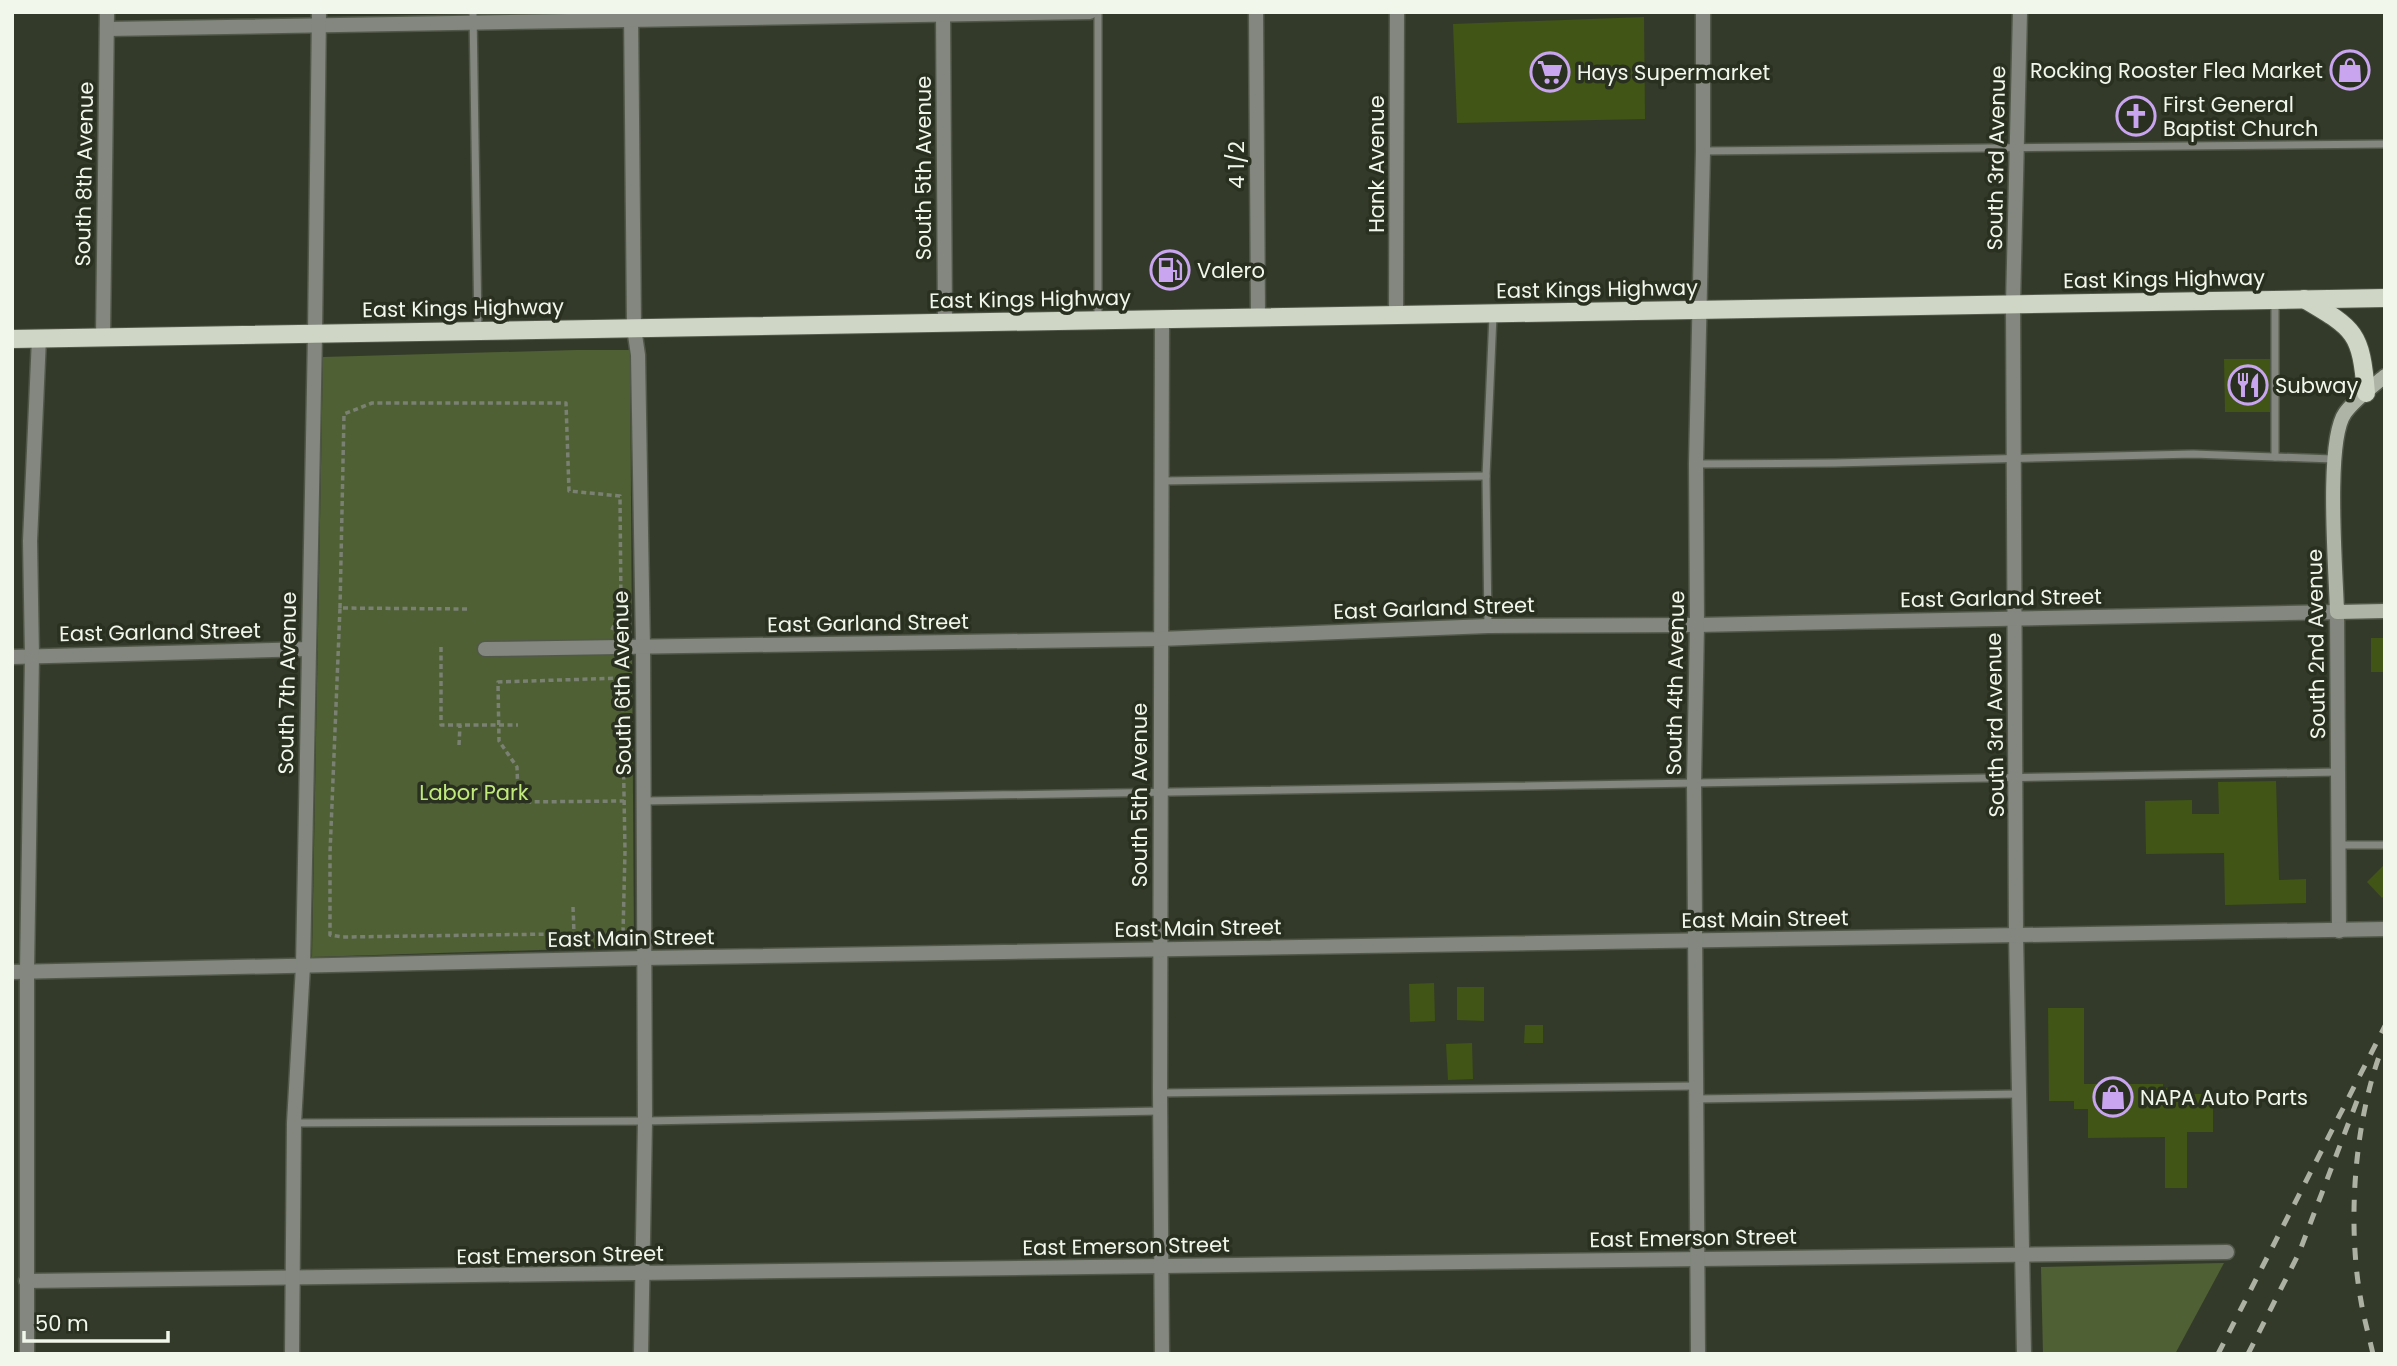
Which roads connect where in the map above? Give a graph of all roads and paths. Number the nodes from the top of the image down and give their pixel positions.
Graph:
1 (107, 12) edge
2 (1090, 12) edge
3 (1098, 12) edge
4 (1256, 12) edge
5 (1397, 12) edge
6 (1703, 12) edge
7 (2020, 12) edge
8 (943, 13) edge
9 (631, 16) edge
10 (473, 17) edge
11 (319, 19) edge
12 (107, 29) junction
13 (2385, 144) edge
14 (2018, 148) junction
15 (1703, 151) junction
16 (2385, 298) edge
17 (2275, 299) junction
18 (2304, 299) junction
19 (2013, 304) junction
20 (1698, 309) junction
21 (1493, 314) junction
22 (1396, 316) junction
23 (1258, 318) junction
24 (1161, 320) junction
25 (1098, 321) junction
26 (945, 323) junction
27 (634, 328) junction
28 (478, 330) junction
29 (316, 334) junction
30 (103, 336) junction
31 (39, 338) junction
32 (12, 339) edge
33 (2385, 376) edge
34 (2366, 393) junction
35 (2015, 457) junction
36 (2275, 457) junction
37 (2333, 459) junction
38 (1696, 464) junction
39 (1486, 476) junction
40 (1162, 481) junction
41 (340, 608) junction
42 (467, 609) dead end
43 (2385, 611) edge
44 (2337, 612) junction
45 (2014, 619) junction
46 (1697, 625) junction
47 (1488, 626) junction
48 (612, 639) dead end
49 (1160, 639) junction
50 (440, 647) dead end
51 (643, 648) junction
52 (309, 649) junction
53 (485, 649) dead end
54 (33, 656) junction
55 (12, 657) edge
56 (460, 725) junction
57 (518, 725) dead end
58 (498, 726) junction
59 (460, 745) dead end
60 (2338, 772) junction
61 (2017, 778) junction
62 (1694, 782) junction
63 (1161, 793) junction
64 (624, 800) junction
65 (644, 801) junction
66 (2338, 845) junction
67 (2385, 845) edge
68 (573, 907) dead end
69 (2385, 929) edge
70 (2339, 930) junction
71 (574, 934) junction
72 (2017, 934) junction
73 (1695, 942) junction
74 (1160, 950) junction
75 (644, 958) junction
76 (303, 966) junction
77 (20, 971) edge
78 (1160, 1093) junction
79 (1695, 1093) junction
80 (2019, 1094) junction
81 (1160, 1111) junction
82 (645, 1121) junction
83 (295, 1123) junction
84 (2227, 1252) dead end
85 (2022, 1254) junction
86 (1696, 1259) junction
87 (1162, 1267) junction
88 (641, 1275) junction
89 (293, 1279) junction
90 (26, 1281) junction
91 (27, 1354) edge
92 (292, 1354) edge
93 (641, 1354) edge
94 (1162, 1354) edge
95 (1698, 1354) edge
96 (2024, 1354) edge

1 - 12 street, South 8th Avenue
2 - 8 street
3 - 25 lane
4 - 23 street, 4 1/2
5 - 22 street, Hank Avenue
6 - 15 street, South 4th Avenue
7 - 14 street, South 3rd Avenue
8 - 9 street
8 - 26 street, South 5th Avenue
9 - 10 street
9 - 27 street, South 6th Avenue
10 - 11 street
10 - 28 lane
11 - 12 street
11 - 29 street, South 7th Avenue
12 - 30 street, South 8th Avenue
13 - 14 lane
14 - 15 lane
14 - 19 street, South 3rd Avenue
15 - 20 street, South 4th Avenue
16 - 18 main road, East Kings Highway
17 - 18 main road, East Kings Highway
17 - 19 main road, East Kings Highway
17 - 36 lane
18 - 34 main road
19 - 20 main road, East Kings Highway
19 - 35 street, South 3rd Avenue
20 - 21 main road, East Kings Highway
20 - 38 street, South 4th Avenue
21 - 22 main road, East Kings Highway
21 - 39 lane
22 - 23 main road, East Kings Highway
23 - 24 main road, East Kings Highway
24 - 25 main road, East Kings Highway
24 - 40 street, South 5th Avenue
25 - 26 main road, East Kings Highway
26 - 27 main road, East Kings Highway
27 - 28 main road, East Kings Highway
27 - 51 street, South 6th Avenue
28 - 29 main road, East Kings Highway
29 - 30 main road, East Kings Highway
29 - 52 street, South 7th Avenue
30 - 31 main road, East Kings Highway
31 - 32 main road, East Kings Highway
31 - 54 street
33 - 34 main road, South 2nd Avenue
34 - 37 main road, South 2nd Avenue
35 - 36 lane
35 - 38 lane
35 - 45 street, South 3rd Avenue
36 - 37 lane
37 - 44 main road, South 2nd Avenue
38 - 46 street, South 4th Avenue
39 - 40 lane
39 - 47 lane
40 - 49 street, South 5th Avenue
41 - 42 path
41 - 48 path
41 - 71 path
43 - 44 main road, East Garland Street
44 - 45 street, East Garland Street
44 - 60 street, South 2nd Avenue
45 - 46 street, East Garland Street
45 - 61 street, South 3rd Avenue
46 - 47 street, East Garland Street
46 - 62 street, South 4th Avenue
47 - 49 street, East Garland Street
49 - 51 street, East Garland Street
49 - 63 street, South 5th Avenue
50 - 56 path
51 - 53 street, East Garland Street
51 - 65 street, South 6th Avenue
52 - 54 street, East Garland Street
52 - 76 street, South 7th Avenue
54 - 55 street, East Garland Street
54 - 77 street
56 - 58 path
56 - 59 path
57 - 58 path
58 - 64 path
58 - 64 path
60 - 61 lane
60 - 66 street, South 2nd Avenue
61 - 62 lane
61 - 72 street, South 3rd Avenue
62 - 63 lane
62 - 73 street, South 4th Avenue
63 - 65 lane
63 - 74 street, South 5th Avenue
64 - 71 path
65 - 75 street, South 6th Avenue
66 - 67 lane
66 - 70 street, South 2nd Avenue
68 - 71 path
69 - 70 street, East Main Street
70 - 72 street, East Main Street
72 - 73 street, East Main Street
72 - 80 street, South 3rd Avenue
73 - 74 street, East Main Street
73 - 79 street, South 4th Avenue
74 - 75 street, East Main Street
74 - 78 street, South 5th Avenue
75 - 76 street, East Main Street
75 - 82 street, South 6th Avenue
76 - 77 street, East Main Street
76 - 83 street, South 7th Avenue
77 - 90 street
78 - 79 lane
78 - 81 street, South 5th Avenue
79 - 80 lane
79 - 86 street, South 4th Avenue
80 - 85 street, South 3rd Avenue
81 - 82 lane
81 - 87 street, South 5th Avenue
82 - 83 lane
82 - 88 street, South 6th Avenue
83 - 89 street, South 7th Avenue
84 - 85 street, East Emerson Street
85 - 86 street, East Emerson Street
85 - 96 street, South 3rd Avenue
86 - 87 street, East Emerson Street
86 - 95 street, South 4th Avenue
87 - 88 street, East Emerson Street
87 - 94 street, South 5th Avenue
88 - 89 street, East Emerson Street
88 - 93 street, South 6th Avenue
89 - 90 street, East Emerson Street
89 - 92 street, South 7th Avenue
90 - 91 street

